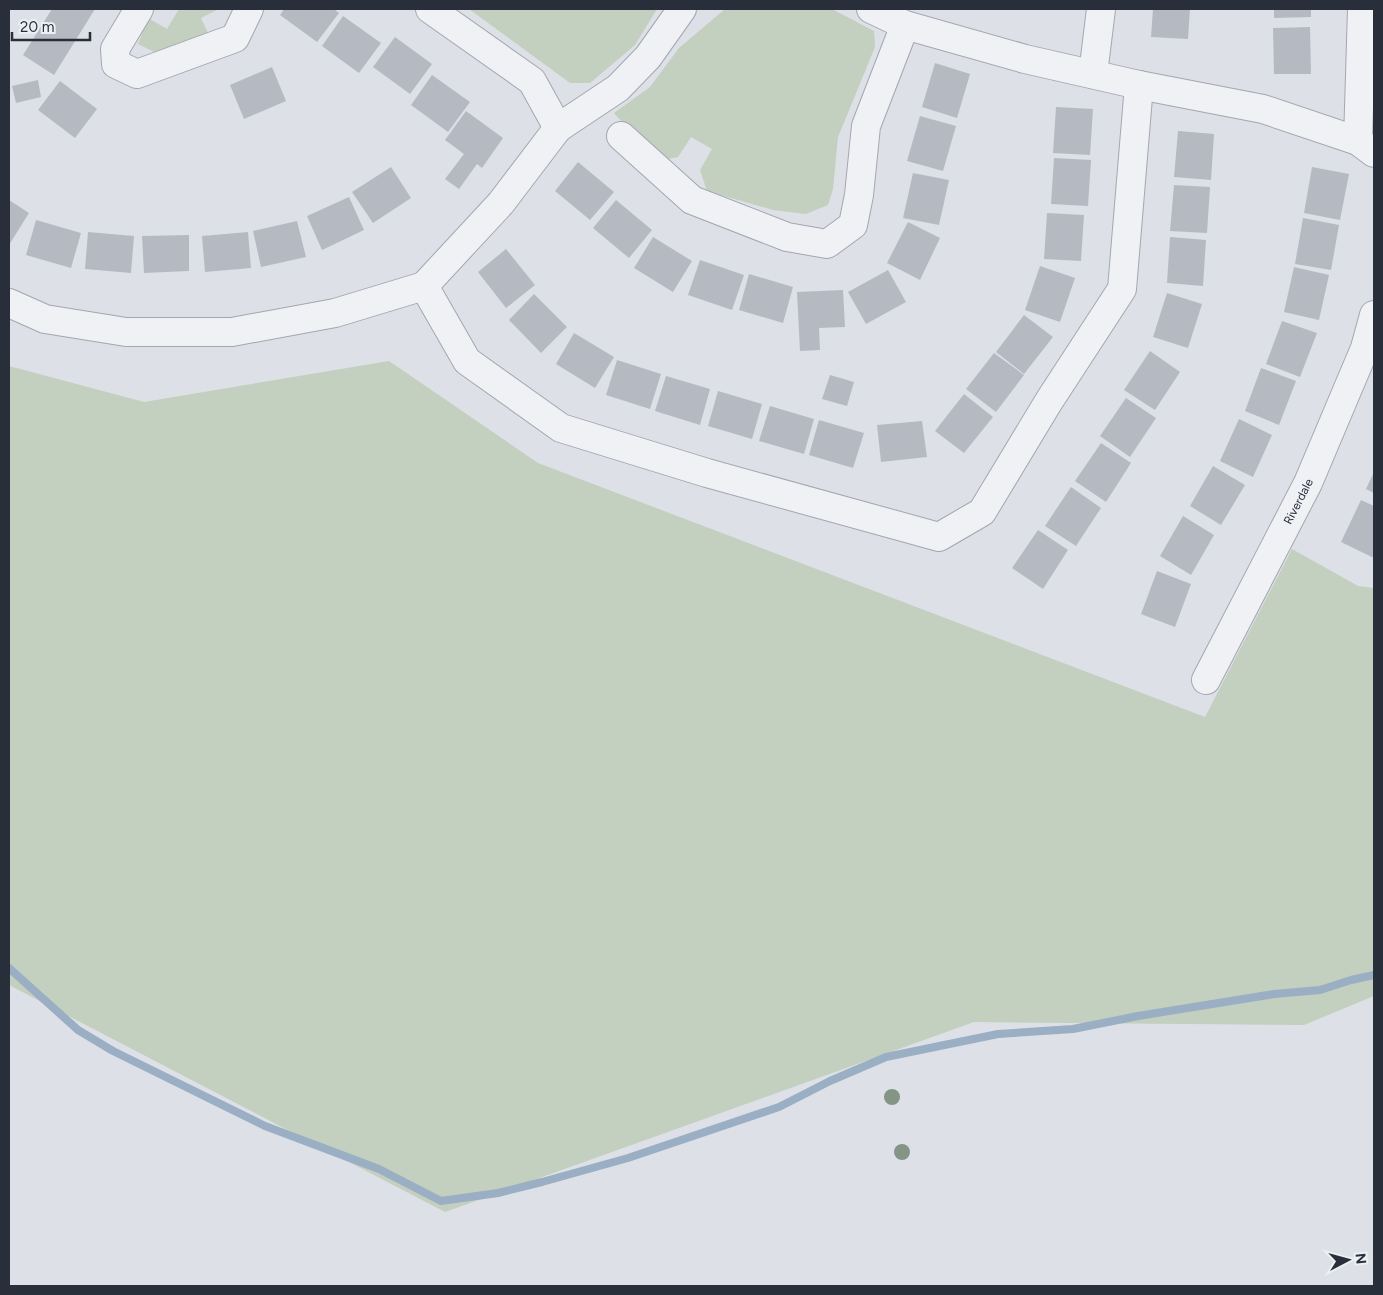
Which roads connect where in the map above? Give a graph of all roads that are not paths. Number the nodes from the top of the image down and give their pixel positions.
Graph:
1 (139, 9) edge
2 (249, 9) edge
3 (430, 9) edge
4 (682, 9) edge
5 (871, 9) edge
6 (1100, 9) edge
7 (1362, 9) edge
8 (905, 25) junction
9 (1093, 74) junction
10 (1139, 85) junction
11 (558, 128) junction
12 (621, 136) dead end
13 (1366, 147) edge
14 (424, 286) junction
15 (9, 303) edge
16 (1374, 315) edge
17 (1206, 680) dead end

1 - 2 street
3 - 11 street
4 - 11 street
5 - 8 street
6 - 9 street
7 - 13 street
8 - 9 street
8 - 12 street
9 - 10 street
10 - 13 street
10 - 14 street
11 - 14 street
14 - 15 street
16 - 17 street, Riverdale

